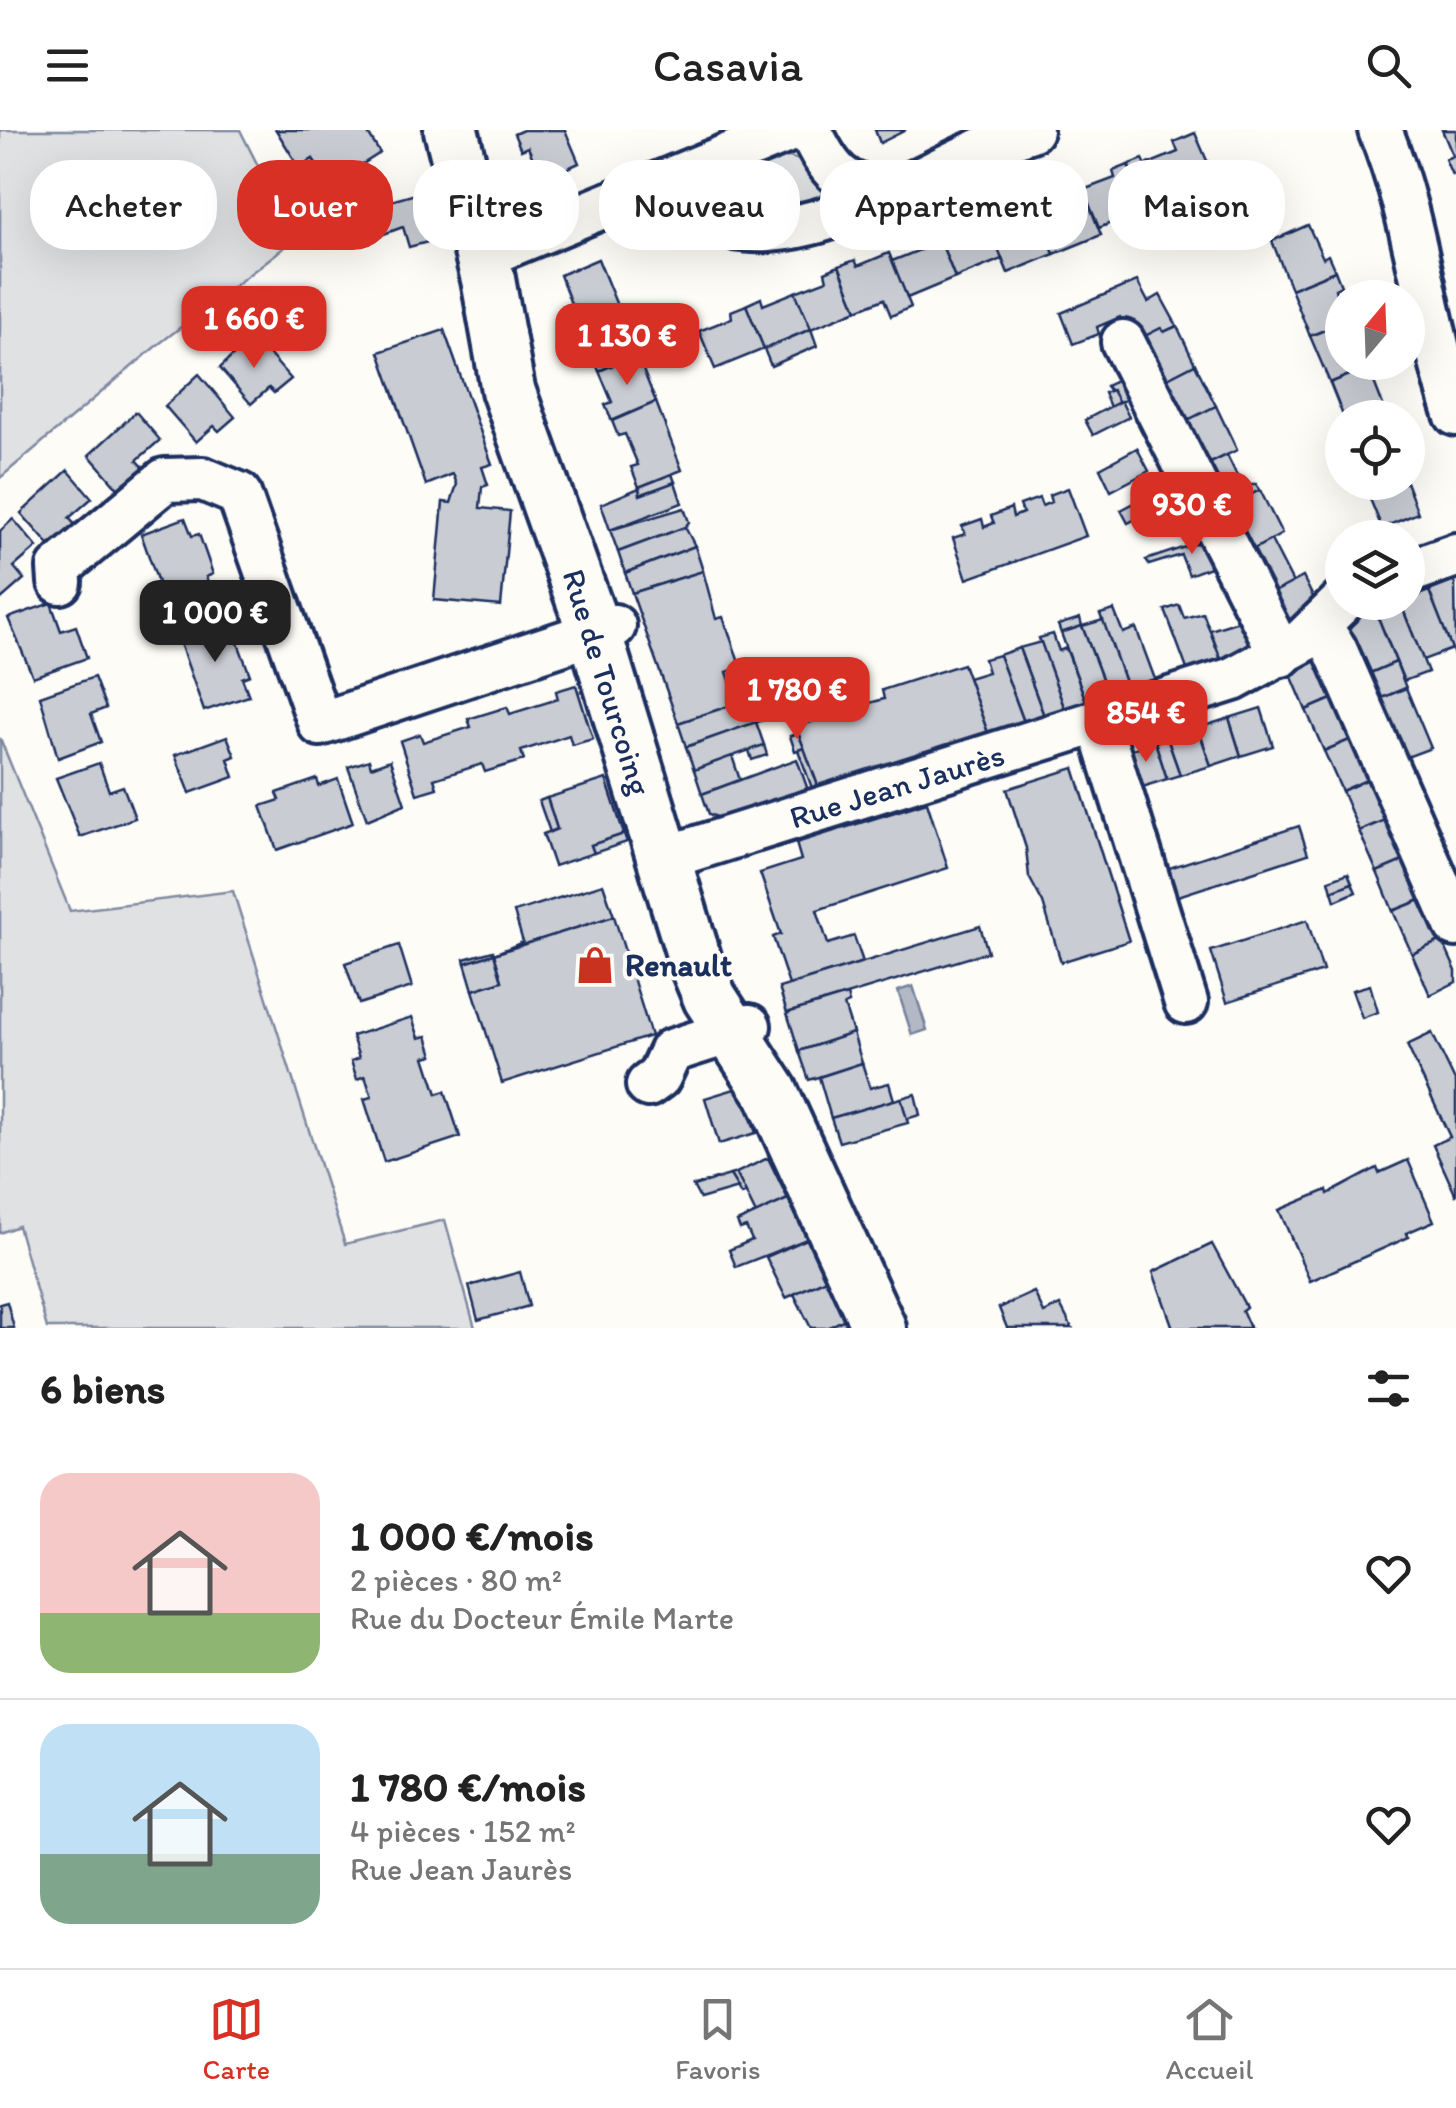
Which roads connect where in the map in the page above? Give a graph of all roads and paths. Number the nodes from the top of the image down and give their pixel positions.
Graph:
1 (451, 130) edge
2 (790, 130) edge
3 (810, 130) edge
4 (1031, 130) edge
5 (1380, 130) edge
6 (721, 160) edge
7 (827, 160) edge
8 (960, 160) edge
9 (599, 212) edge
10 (483, 256) junction
11 (1123, 342) dead end
12 (1456, 414) edge
13 (1456, 555) edge
14 (1425, 566) edge
15 (60, 582) dead end
16 (1325, 619) edge
17 (1332, 620) edge
18 (604, 630) junction
19 (1281, 655) junction
20 (1100, 723) junction
21 (677, 854) junction
22 (1456, 924) edge
23 (1186, 1002) dead end
24 (740, 1028) junction
25 (648, 1085) dead end
26 (878, 1328) edge

1 - 10 main road, Rue de Tourcoing
2 - 6 street
3 - 7 street
4 - 8 street
5 - 12 street
9 - 10 street
10 - 18 main road, Rue de Tourcoing
11 - 19 street
13 - 14 street
15 - 18 street
16 - 19 street, Rue Jean Jaurès
17 - 22 street
18 - 21 main road, Rue de Tourcoing
19 - 20 street, Rue Jean Jaurès
20 - 21 street, Rue Jean Jaurès
20 - 23 street
21 - 24 main road, Rue de Tourcoing
24 - 25 street
24 - 26 main road, Rue de Tourcoing

